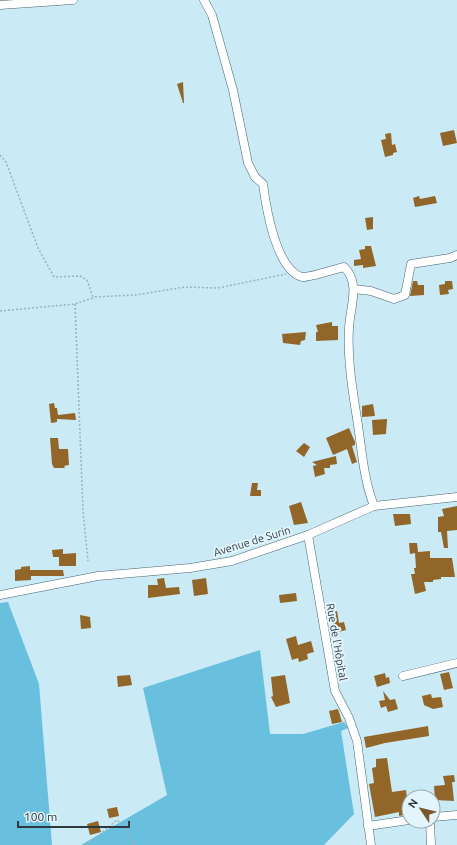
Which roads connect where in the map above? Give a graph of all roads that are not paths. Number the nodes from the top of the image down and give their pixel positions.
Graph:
1 (73, 0) edge
2 (204, 0) edge
3 (0, 5) edge
4 (457, 255) edge
5 (354, 289) junction
6 (457, 497) edge
7 (374, 506) junction
8 (308, 535) junction
9 (0, 595) edge
10 (457, 662) edge
11 (402, 676) dead end
12 (457, 815) edge
13 (441, 816) edge
14 (401, 821) edge
15 (368, 826) junction
16 (430, 829) edge
17 (371, 845) edge
18 (431, 845) edge

1 - 3 street
2 - 5 street
4 - 5 street
5 - 7 street
6 - 7 street, Avenue de Surin
7 - 8 street, Avenue de Surin
8 - 9 street, Avenue de Surin
8 - 15 street, Rue de l'Hôpital
10 - 11 street
12 - 13 street
14 - 15 street
15 - 17 street, Rue de l'Hôpital
16 - 18 street

